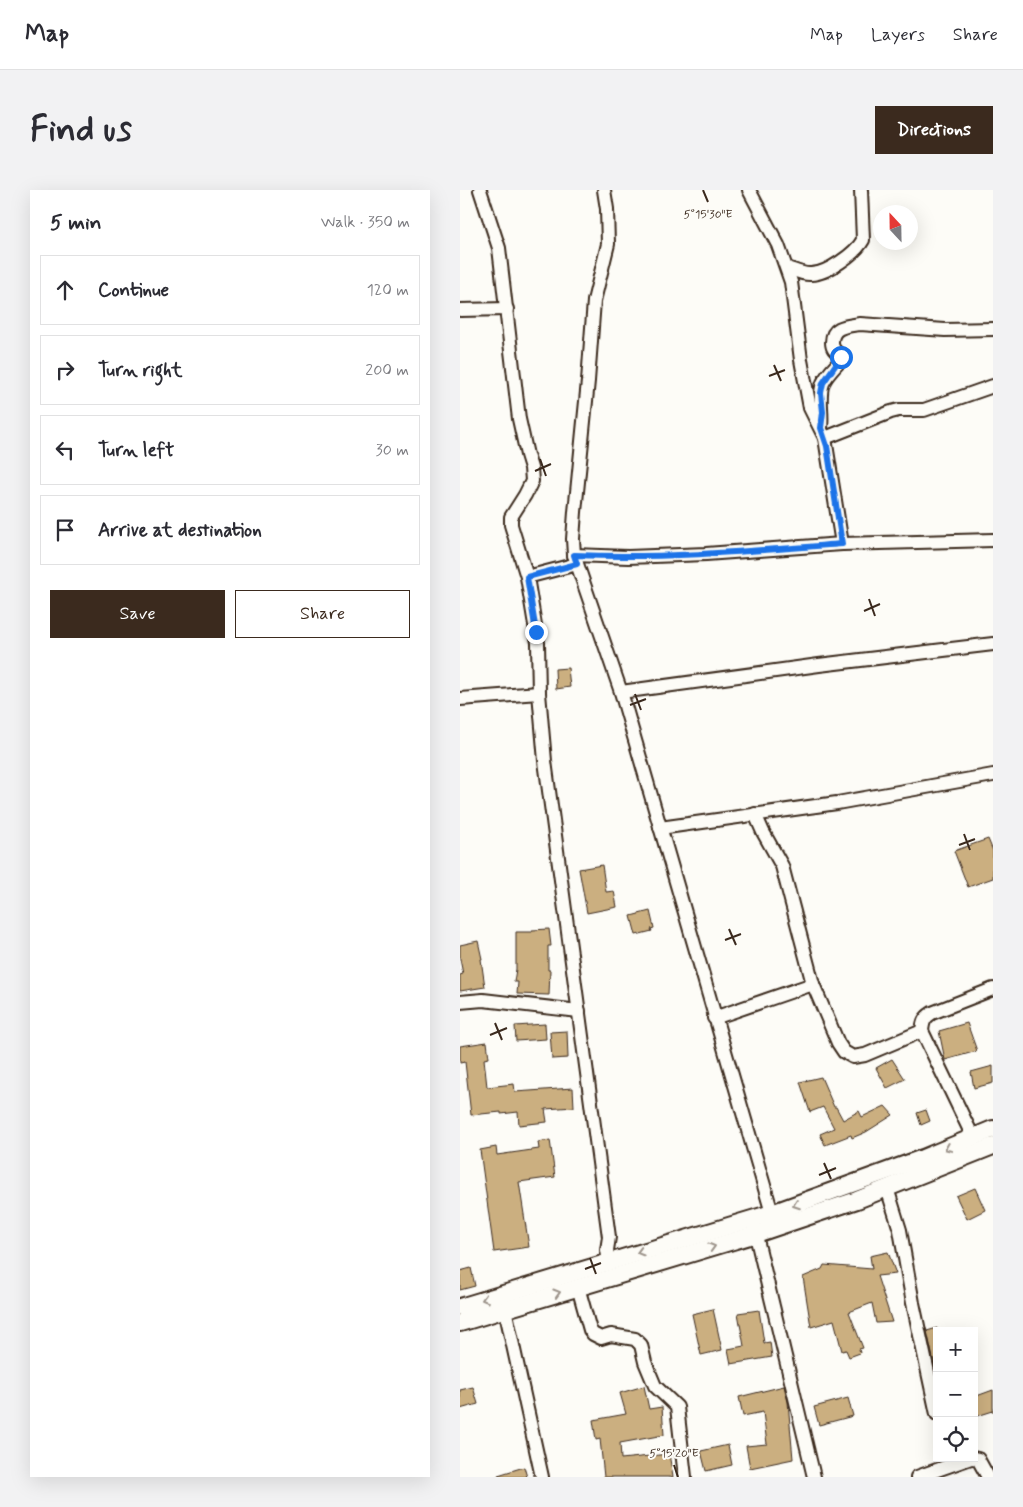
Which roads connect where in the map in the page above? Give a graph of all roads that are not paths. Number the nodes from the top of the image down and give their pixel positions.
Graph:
1 (480, 190) edge
2 (604, 190) edge
3 (749, 190) edge
4 (861, 190) edge
5 (787, 268) junction
6 (507, 309) junction
7 (460, 310) edge
8 (993, 329) edge
9 (993, 386) edge
10 (823, 433) junction
11 (993, 540) edge
12 (842, 544) junction
13 (576, 560) junction
14 (527, 577) junction
15 (993, 644) edge
16 (622, 692) junction
17 (539, 693) junction
18 (460, 699) edge
19 (993, 775) edge
20 (755, 814) junction
21 (660, 828) junction
22 (813, 984) junction
23 (993, 989) edge
24 (460, 1002) edge
25 (579, 1011) junction
26 (714, 1018) junction
27 (922, 1030) junction
28 (993, 1129) edge
29 (973, 1137) junction
30 (993, 1146) edge
31 (850, 1185) junction
32 (887, 1188) junction
33 (857, 1200) junction
34 (774, 1220) junction
35 (754, 1226) junction
36 (609, 1262) junction
37 (578, 1287) junction
38 (460, 1307) edge
39 (505, 1309) junction
40 (460, 1323) edge
41 (933, 1396) edge
42 (978, 1459) edge
43 (943, 1463) edge
44 (542, 1477) edge
45 (685, 1477) edge
46 (814, 1477) edge
47 (917, 1477) edge
48 (988, 1477) edge

1 - 6 street
2 - 13 street
3 - 5 street
4 - 5 street
5 - 10 street
6 - 7 street
6 - 14 street
8 - 10 street
9 - 10 street
10 - 12 street
11 - 12 street
12 - 13 street
13 - 14 street
13 - 16 street
14 - 17 street
15 - 16 street
16 - 21 street
17 - 18 street
17 - 25 street
19 - 20 street
20 - 21 street
20 - 22 street
21 - 26 street
22 - 26 street
22 - 27 street
23 - 27 street
24 - 25 street
25 - 36 street
26 - 34 street
27 - 29 street
28 - 29 main road
29 -> 31 main road
30 - 32 main road
31 - 33 main road
31 -> 34 main road
32 - 33 main road
32 - 41 street
33 - 34 main road
34 - 35 main road
35 -> 36 main road
37 -> 35 main road
35 - 46 street
36 -> 38 main road
39 -> 37 main road
37 - 45 street
39 - 40 main road
39 - 44 street
42 - 48 street
43 - 47 street

